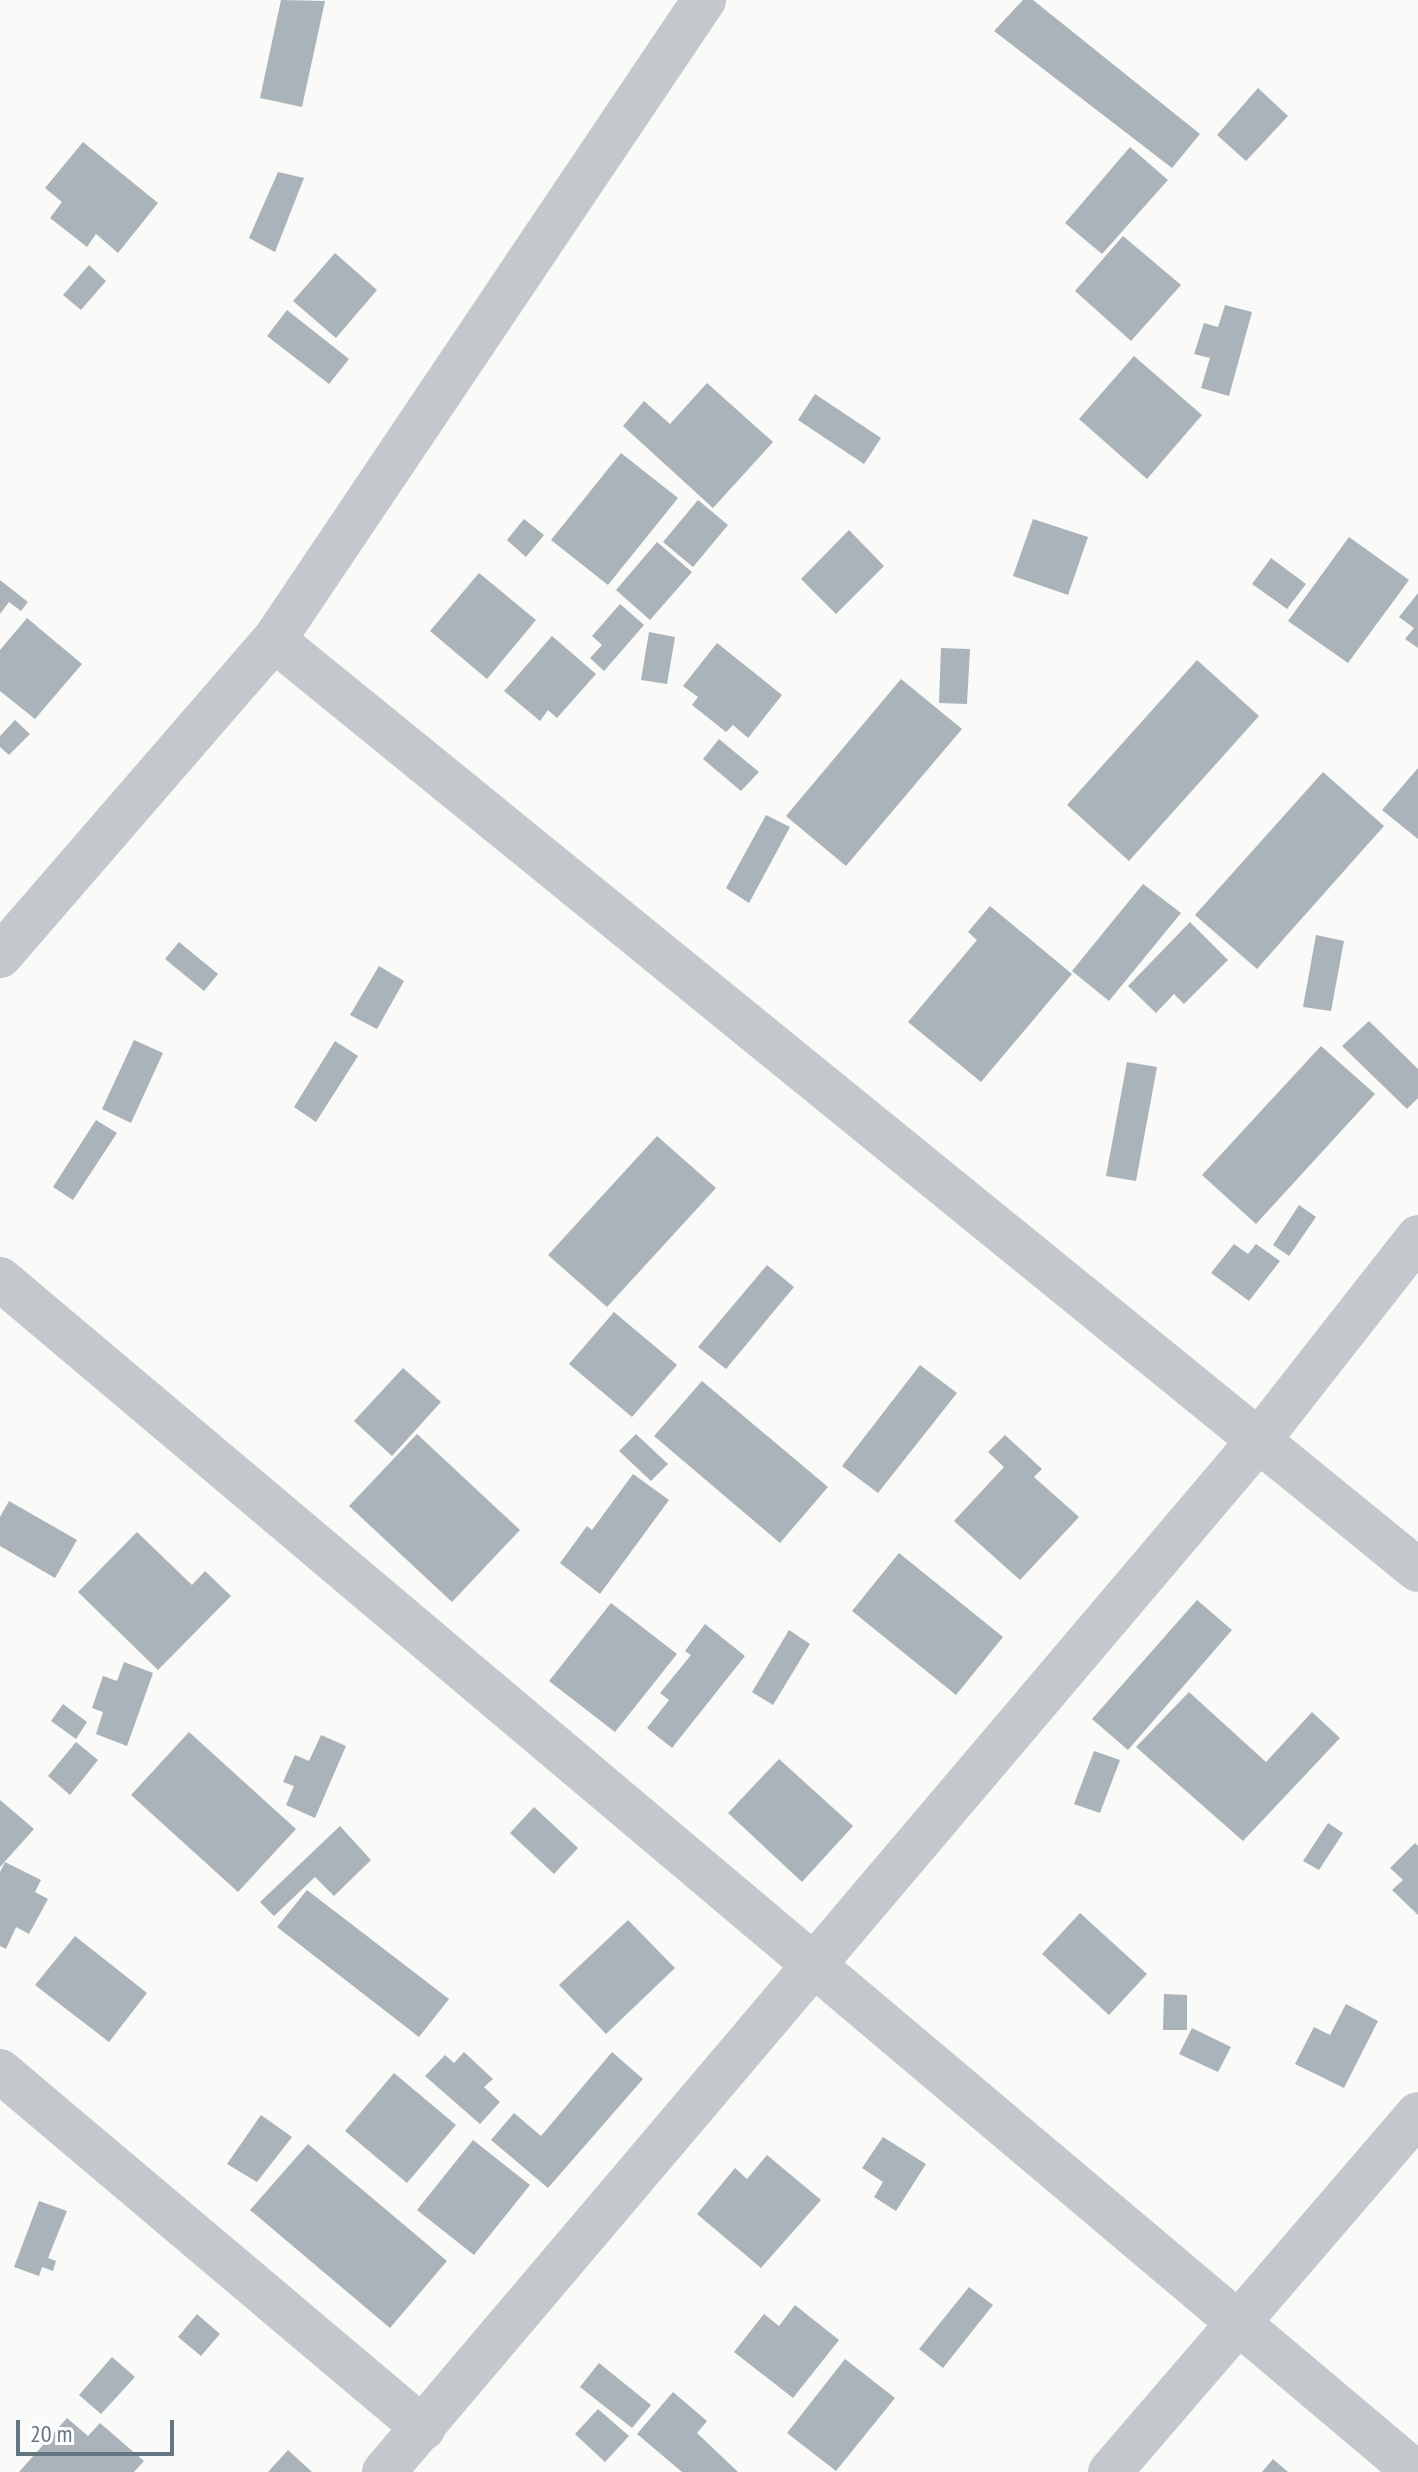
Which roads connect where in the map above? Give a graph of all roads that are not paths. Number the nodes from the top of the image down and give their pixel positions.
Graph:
1 (704, 0) edge
2 (274, 640) junction
3 (0, 956) edge
4 (1418, 1237) edge
5 (0, 1279) edge
6 (1259, 1440) junction
7 (1418, 1570) edge
8 (812, 1965) junction
9 (0, 2071) edge
10 (1418, 2114) edge
11 (1237, 2321) junction
12 (423, 2428) junction
13 (384, 2472) edge
14 (1110, 2472) edge
15 (1415, 2472) edge

1 - 2 street
2 - 3 street
2 - 6 street
4 - 6 street
5 - 8 street
6 - 7 street
6 - 8 street
8 - 11 street
8 - 12 street
9 - 12 street
10 - 11 street
11 - 14 street
11 - 15 street
12 - 13 street

